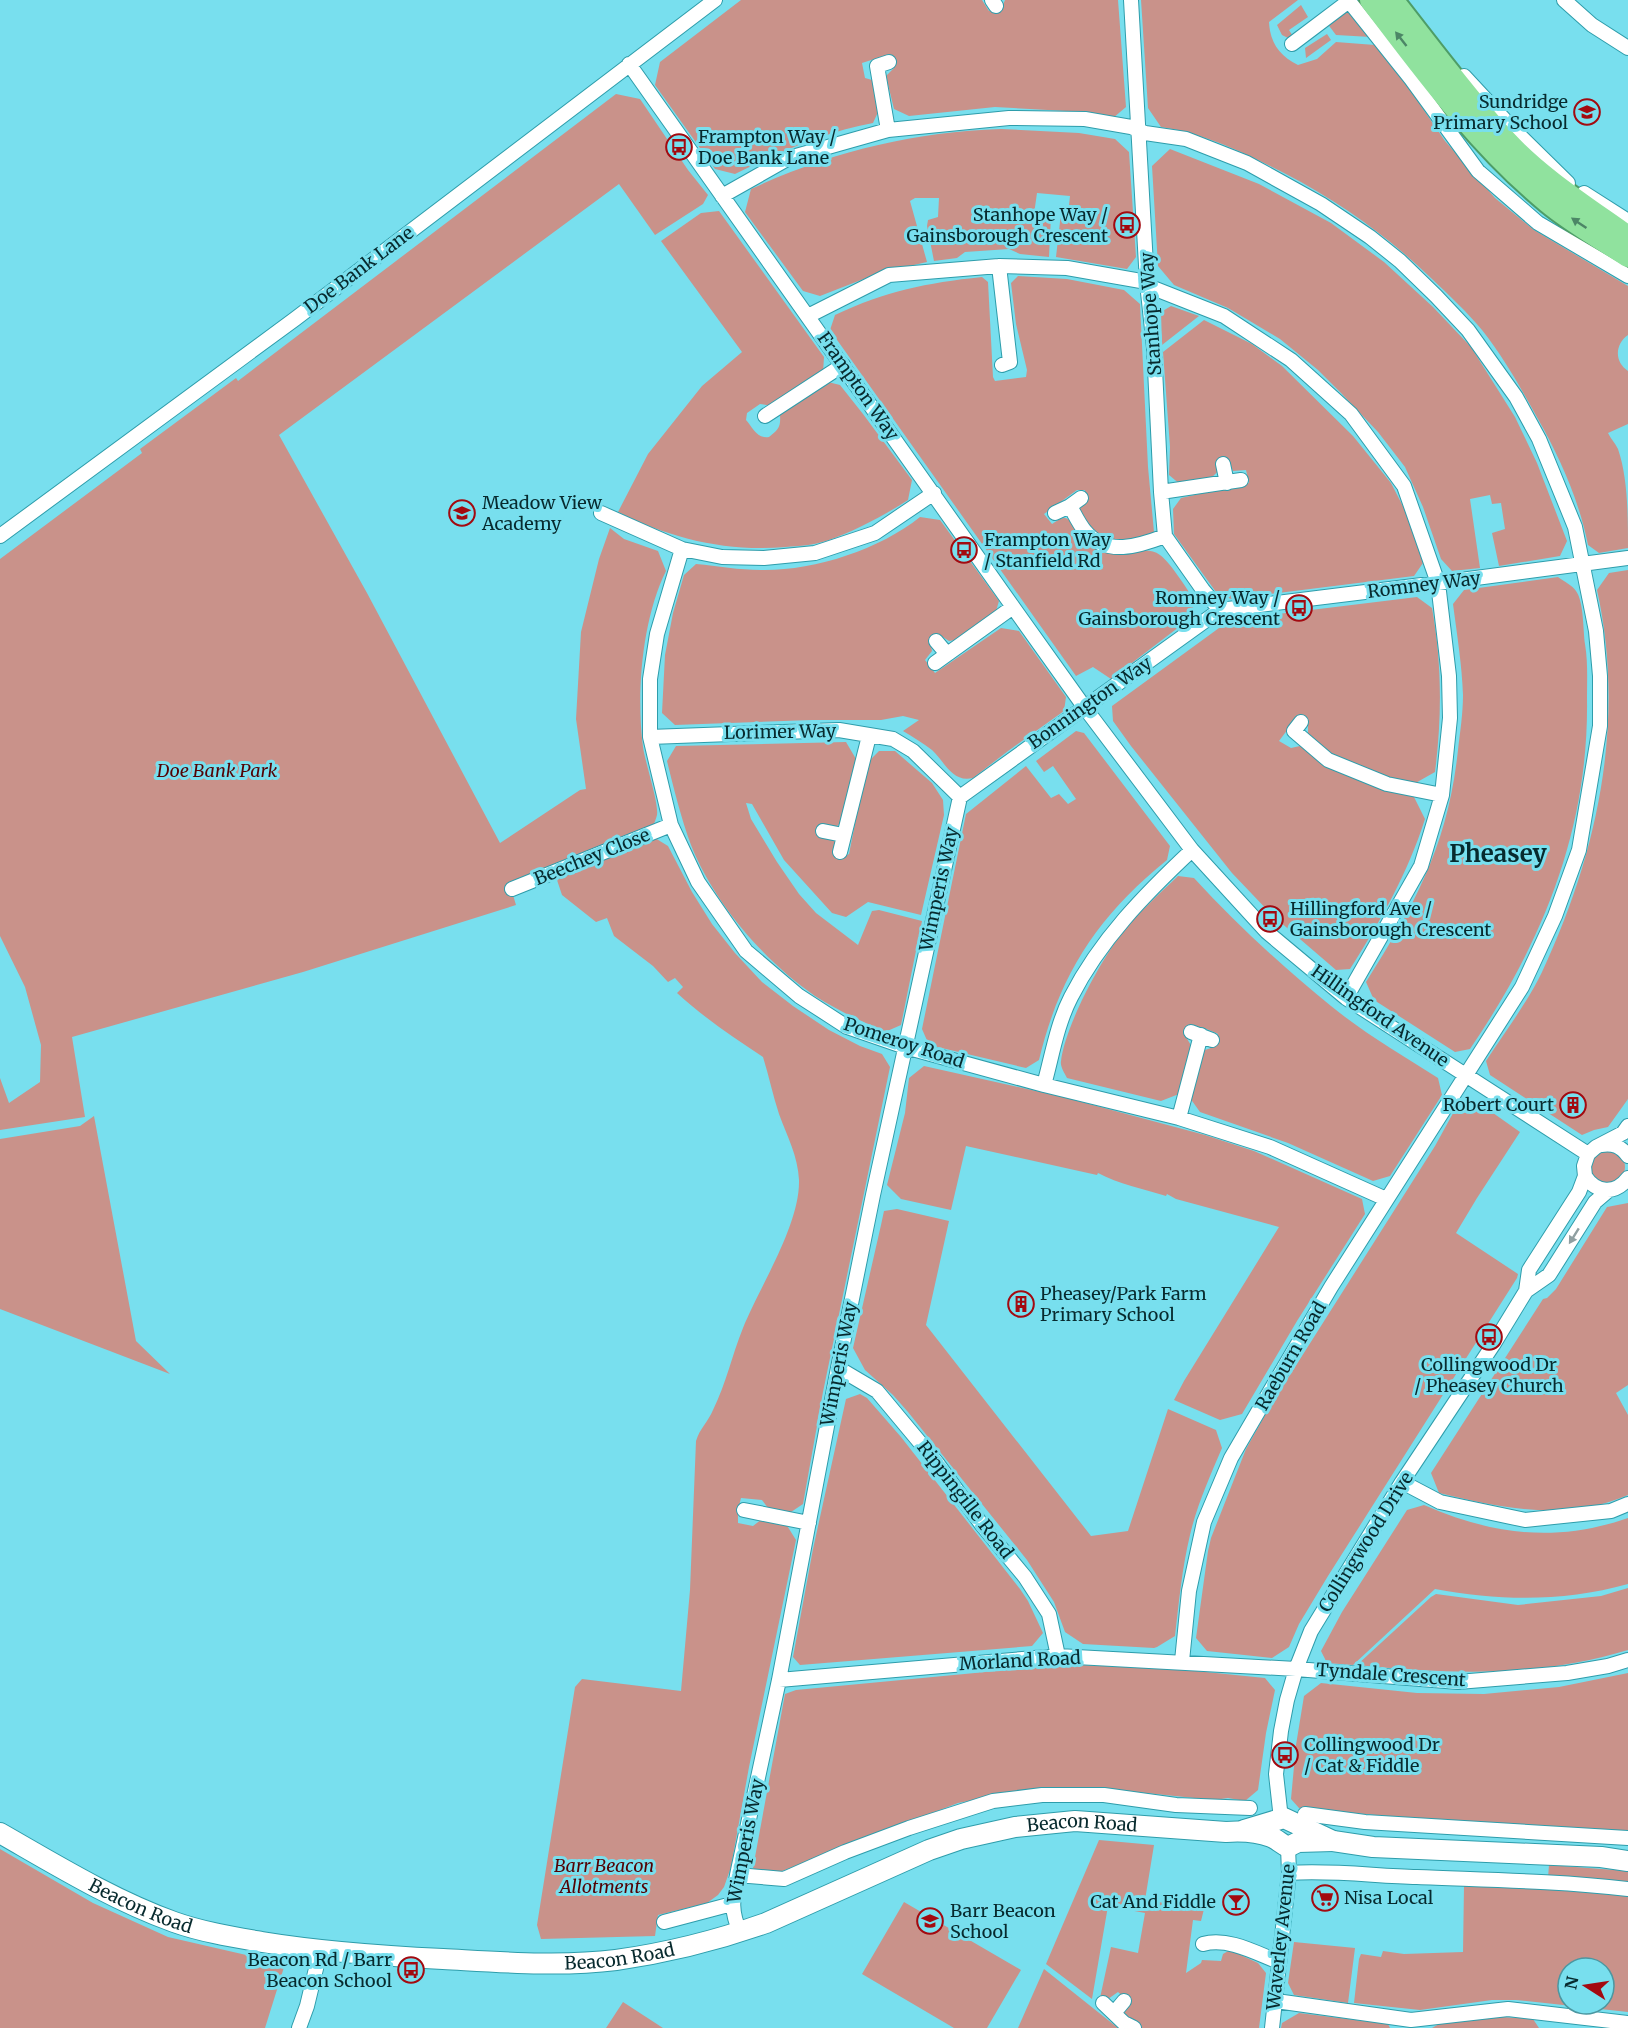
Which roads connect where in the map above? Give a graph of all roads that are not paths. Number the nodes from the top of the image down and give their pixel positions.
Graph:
1 (715, 0) edge
2 (1131, 0) edge
3 (1356, 0) edge
4 (1392, 0) edge
5 (1405, 0) edge
6 (1564, 0) edge
7 (1292, 44) dead end
8 (1628, 48) edge
9 (630, 64) junction
10 (878, 65) dead end
11 (888, 130) junction
12 (1139, 130) junction
13 (722, 196) junction
14 (1628, 221) edge
15 (1628, 237) edge
16 (1628, 256) edge
17 (999, 266) junction
18 (1628, 276) edge
19 (1147, 283) junction
20 (808, 316) junction
21 (1010, 364) dead end
22 (843, 365) junction
23 (765, 416) dead end
24 (1223, 464) dead end
25 (1241, 480) dead end
26 (1227, 483) junction
27 (1161, 492) junction
28 (934, 493) junction
29 (1055, 513) dead end
30 (606, 516) dead end
31 (0, 536) edge
32 (1165, 536) junction
33 (682, 549) junction
34 (1628, 558) edge
35 (1582, 564) junction
36 (1438, 584) junction
37 (1013, 607) junction
38 (1220, 610) junction
39 (936, 641) dead end
40 (947, 654) junction
41 (935, 663) dead end
42 (1085, 708) junction
43 (1294, 732) dead end
44 (869, 736) junction
45 (650, 737) junction
46 (1443, 795) junction
47 (960, 797) junction
48 (671, 825) junction
49 (824, 831) dead end
50 (843, 835) junction
51 (1192, 850) junction
52 (840, 852) dead end
53 (512, 889) dead end
54 (1346, 998) junction
55 (1201, 1036) dead end
56 (905, 1047) junction
57 (1465, 1076) junction
58 (1044, 1085) junction
59 (1179, 1118) junction
60 (1628, 1126) edge
61 (1601, 1145) junction
62 (1588, 1154) junction
63 (1628, 1156) edge
64 (1585, 1176) junction
65 (1628, 1178) edge
66 (1609, 1190) junction
67 (1386, 1199) junction
68 (1526, 1291) junction
69 (838, 1368) junction
70 (1402, 1482) junction
71 (1628, 1504) edge
72 (744, 1510) dead end
73 (809, 1523) junction
74 (1058, 1656) junction
75 (1628, 1660) edge
76 (1182, 1661) junction
77 (1296, 1669) junction
78 (779, 1680) junction
79 (1250, 1808) dead end
80 (1288, 1829) junction
81 (0, 1833) edge
82 (1628, 1838) edge
83 (1628, 1861) edge
84 (1289, 1873) junction
85 (737, 1875) junction
86 (1628, 1889) edge
87 (732, 1904) junction
88 (664, 1922) dead end
89 (740, 1932) junction
90 (1203, 1944) dead end
91 (320, 1952) junction
92 (1280, 1962) junction
93 (1124, 2001) dead end
94 (1276, 2001) junction
95 (1103, 2002) dead end
96 (1114, 2013) junction
97 (1552, 2021) edge
98 (1628, 2022) edge
99 (1411, 2024) edge
100 (299, 2028) edge
101 (1134, 2028) edge
102 (1272, 2028) edge

1 - 9 street, Doe Bank Lane
2 - 12 street, Stanhope Way
3 - 7 street
16 -> 3 highway
3 - 18 street
4 - 15 highway
5 - 14 street
6 - 8 street
9 - 13 street, Frampton Way
9 - 31 street, Doe Bank Lane
10 - 11 street
11 - 12 street, Raeburn Road
11 - 13 street, Raeburn Road
12 - 19 street, Stanhope Way
12 - 35 street, Raeburn Road
13 - 20 street, Frampton Way
17 - 19 street
17 - 20 street
17 - 21 street
19 - 27 street, Stanhope Way
19 - 36 street
20 - 22 street, Frampton Way
22 - 23 street
22 - 28 street, Frampton Way
24 - 26 street
25 - 26 street
26 - 27 street
27 - 32 street, Stanhope Way
28 - 33 street
28 - 37 street, Frampton Way
29 - 32 street
30 - 33 street
32 - 38 street, Stanhope Way
33 - 45 street, Pomeroy Road
34 - 35 street, Romney Way
35 - 36 street, Romney Way
35 - 57 street, Raeburn Road
36 - 38 street, Romney Way
36 - 46 street
37 - 40 street
37 - 42 street, Frampton Way
38 - 42 street, Bonnington Way
39 - 40 street
40 - 41 street
42 - 47 street, Bonnington Way
42 - 51 street, Hillingford Avenue
43 - 46 street
44 - 45 street, Lorimer Way
44 - 47 street, Lorimer Way
44 - 50 street
45 - 48 street, Pomeroy Road
46 - 54 street
47 - 56 street, Wimperis Way
48 - 53 street, Beechey Close
48 - 56 street, Pomeroy Road
49 - 50 street
50 - 52 street
51 - 54 street, Hillingford Avenue
51 - 58 street
54 - 57 street, Hillingford Avenue
55 - 59 street
56 - 58 street, Pomeroy Road
56 - 69 street, Wimperis Way
57 - 62 street, Hillingford Avenue
57 - 67 street, Raeburn Road
58 - 59 street, Pomeroy Road
59 - 67 street, Pomeroy Road
60 - 61 street
61 - 62 street
61 - 63 street
62 - 64 street, Collingwood Drive
64 - 66 street
64 - 68 street, Collingwood Drive
65 - 66 street, Collingwood Drive
66 -> 68 street, Collingwood Drive
67 - 76 street, Raeburn Road
68 - 70 street, Collingwood Drive
69 - 73 street, Wimperis Way
69 - 74 street, Rippingille Road
70 - 71 street
70 - 77 street, Collingwood Drive
72 - 73 street
73 - 78 street, Wimperis Way
74 - 76 street, Morland Road
74 - 78 street, Morland Road
75 - 77 street, Tyndale Crescent
76 - 77 street, Morland Road
77 - 80 street, Collingwood Drive
78 - 85 street, Wimperis Way
79 - 85 street, Beacon Road
80 - 82 street, Beacon Road
80 - 83 main road, Beacon Road
80 - 84 street, Waverley Avenue
80 - 89 main road, Beacon Road
81 - 91 main road, Beacon Road
84 - 86 street
84 - 92 street, Waverley Avenue
85 - 87 street, Wimperis Way
87 - 88 street, Beacon Road
87 - 89 street, Wimperis Way
89 - 91 main road, Beacon Road
90 - 92 street
91 - 100 street
92 - 94 street, Waverley Avenue
93 - 96 street
94 - 99 street
94 - 102 street, Waverley Avenue
95 - 96 street
96 - 101 street
97 - 98 street
97 - 99 street

